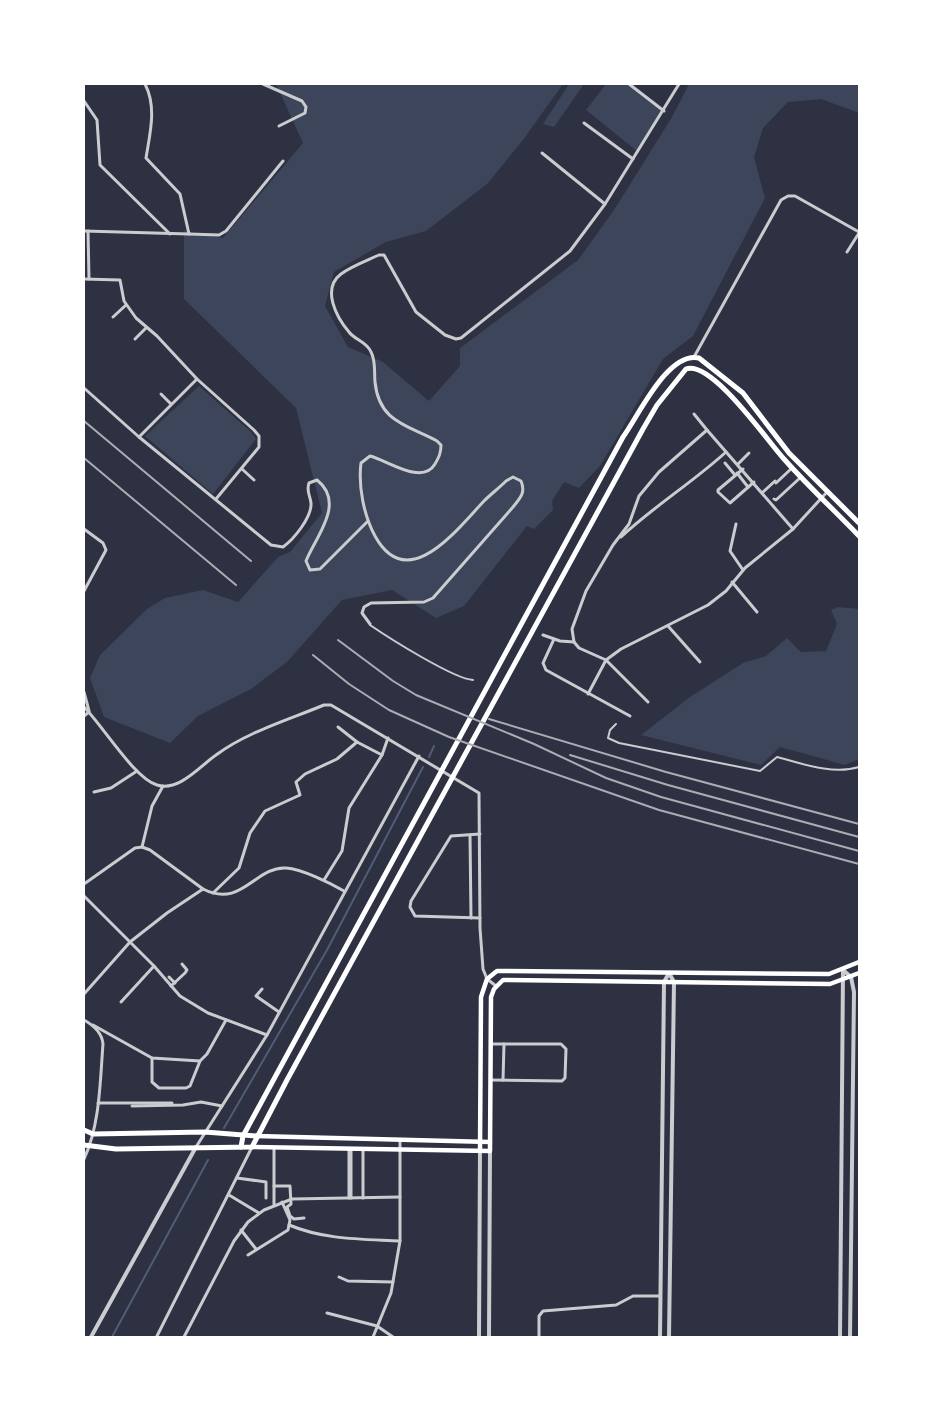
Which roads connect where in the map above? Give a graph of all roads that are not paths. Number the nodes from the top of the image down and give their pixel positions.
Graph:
1 (145, 84) edge
2 (263, 84) edge
3 (629, 84) edge
4 (679, 84) edge
5 (84, 101) edge
6 (664, 111) junction
7 (584, 122) dead end
8 (279, 126) dead end
9 (542, 153) dead end
10 (633, 159) junction
11 (283, 161) dead end
12 (605, 204) junction
13 (86, 231) edge
14 (859, 232) edge
15 (170, 234) junction
16 (189, 234) junction
17 (847, 252) dead end
18 (84, 278) edge
19 (89, 279) junction
20 (126, 304) junction
21 (113, 317) dead end
22 (146, 328) junction
23 (135, 339) dead end
24 (694, 357) junction
25 (197, 380) junction
26 (84, 388) edge
27 (161, 394) dead end
28 (171, 404) junction
29 (694, 414) dead end
30 (707, 430) junction
31 (139, 437) junction
32 (726, 452) junction
33 (749, 453) dead end
34 (725, 463) dead end
35 (738, 464) junction
36 (742, 468) junction
37 (792, 468) junction
38 (242, 469) junction
39 (736, 474) junction
40 (801, 477) junction
41 (254, 480) dead end
42 (754, 482) junction
43 (748, 487) junction
44 (828, 491) junction
45 (762, 492) junction
46 (822, 498) junction
47 (216, 499) junction
48 (774, 499) dead end
49 (368, 522) junction
50 (859, 523) edge
51 (736, 524) dead end
52 (84, 529) edge
53 (793, 529) junction
54 (859, 536) edge
55 (613, 545) junction
56 (743, 570) junction
57 (732, 582) junction
58 (84, 591) edge
59 (757, 612) dead end
60 (370, 624) joint
61 (668, 626) junction
62 (543, 635) dead end
63 (554, 639) junction
64 (574, 642) junction
65 (606, 660) junction
66 (700, 662) dead end
67 (473, 680) dead end
68 (84, 692) edge
69 (588, 694) junction
70 (648, 702) dead end
71 (84, 707) edge
72 (89, 712) junction
73 (84, 716) edge
74 (630, 716) dead end
75 (616, 724) dead end
76 (338, 728) dead end
77 (388, 738) junction
78 (357, 742) junction
79 (382, 755) junction
80 (419, 756) junction
81 (859, 767) edge
82 (137, 771) junction
83 (163, 786) junction
84 (94, 792) dead end
85 (480, 834) junction
86 (470, 835) junction
87 (142, 847) junction
88 (324, 880) junction
89 (84, 884) edge
90 (204, 889) junction
91 (344, 891) junction
92 (213, 893) junction
93 (84, 896) edge
94 (471, 918) junction
95 (480, 918) junction
96 (130, 942) junction
97 (859, 962) edge
98 (182, 964) dead end
99 (154, 966) junction
100 (843, 970) junction
101 (669, 972) junction
102 (859, 973) edge
103 (169, 977) dead end
104 (852, 977) junction
105 (488, 979) junction
106 (842, 980) junction
107 (664, 982) junction
108 (674, 982) junction
109 (174, 983) junction
110 (171, 986) junction
111 (496, 986) junction
112 (262, 989) dead end
113 (84, 994) edge
114 (121, 1002) dead end
115 (279, 1012) junction
116 (84, 1020) edge
117 (226, 1020) junction
118 (93, 1025) junction
119 (267, 1035) junction
120 (491, 1044) junction
121 (504, 1044) junction
122 (152, 1058) junction
123 (200, 1060) junction
124 (491, 1080) junction
125 (503, 1081) junction
126 (663, 1086) junction
127 (672, 1086) junction
128 (98, 1102) junction
129 (172, 1103) dead end
130 (132, 1106) dead end
131 (222, 1106) junction
132 (84, 1130) edge
133 (205, 1132) junction
134 (93, 1134) junction
135 (243, 1136) junction
136 (256, 1136) junction
137 (400, 1141) junction
138 (480, 1142) junction
139 (490, 1142) junction
140 (87, 1146) edge
141 (196, 1147) junction
142 (241, 1148) junction
143 (252, 1148) junction
144 (274, 1148) junction
145 (350, 1149) junction
146 (363, 1149) junction
147 (400, 1149) junction
148 (480, 1150) junction
149 (490, 1150) junction
150 (84, 1159) edge
151 (237, 1178) junction
152 (274, 1186) junction
153 (274, 1193) junction
154 (228, 1195) junction
155 (400, 1197) junction
156 (350, 1198) junction
157 (363, 1198) junction
158 (290, 1200) junction
159 (282, 1202) junction
160 (274, 1204) junction
161 (260, 1212) junction
162 (304, 1218) dead end
163 (290, 1225) junction
164 (241, 1230) junction
165 (400, 1241) junction
166 (256, 1249) junction
167 (248, 1255) dead end
168 (338, 1277) dead end
169 (393, 1282) junction
170 (660, 1296) junction
171 (327, 1313) dead end
172 (377, 1326) junction
173 (157, 1336) edge
174 (91, 1337) edge
175 (184, 1337) edge
176 (372, 1337) edge
177 (392, 1337) edge
178 (479, 1337) edge
179 (489, 1337) edge
180 (539, 1337) edge
181 (660, 1337) edge
182 (669, 1337) edge
183 (840, 1337) edge
184 (850, 1337) edge

1 - 16 street
2 - 8 street
3 - 6 street
4 - 6 street
5 - 15 street
6 - 10 street
7 - 10 street
9 - 12 street
10 - 12 street
11 - 16 street
12 - 49 street
13 - 15 street
13 - 19 street
14 - 17 street
14 - 24 street
15 - 16 street
18 - 19 street
19 - 20 street
20 - 21 street
20 - 22 street
22 - 23 street
22 - 25 street
24 - 44 main road
24 - 135 main road
25 - 28 street
25 - 38 street
26 - 31 street
27 - 28 street
28 - 31 street
29 - 30 street
30 - 32 street
30 - 55 street
31 - 47 street
32 - 35 street
32 - 55 street
33 - 35 street
34 - 39 street
35 - 36 street
36 - 39 street
36 - 42 street
37 - 40 main road
37 - 45 street
37 - 136 main road
38 - 41 street
38 - 47 street
39 - 43 street
39 - 43 street
40 - 46 main road
40 - 48 street
42 - 43 street
42 - 45 street
44 - 46 street
44 - 50 main road
45 - 53 street
46 - 53 street
46 - 54 main road
47 - 49 street
49 - 60 street
51 - 56 street
52 - 58 street
53 - 56 street
55 - 64 street
56 - 57 street
57 - 59 street
57 - 61 street
60 - 67 lane
61 - 65 street
61 - 66 street
62 - 63 street
63 - 64 street
63 - 69 street
64 - 65 street
65 - 69 street
65 - 70 street
68 - 72 street
69 - 74 street
71 - 72 street
72 - 73 street
72 - 82 street
75 - 81 lane
76 - 78 street
77 - 79 street
77 - 80 street
77 - 83 street
78 - 79 street
78 - 92 street
79 - 88 street
80 - 85 street
80 - 91 street
82 - 83 street
82 - 84 street
83 - 87 street
85 - 86 street
85 - 95 street
86 - 94 street
86 - 94 street
87 - 89 street
87 - 90 street
88 - 91 street
88 - 92 street
90 - 92 street
90 - 96 street
91 - 115 street
93 - 96 street
94 - 95 street
95 - 105 street
96 - 99 street
96 - 113 street
97 - 100 main road
98 - 109 street
99 - 110 street
99 - 114 street
100 - 101 main road
100 - 104 street
100 - 106 street
101 - 105 main road
101 - 107 street
101 - 108 street
102 - 104 main road
103 - 109 street
104 - 106 main road
104 - 184 street
105 - 111 street
105 - 138 main road
106 - 108 main road
106 - 183 street
107 - 108 main road
107 - 111 main road
107 - 126 street
108 - 127 street
109 - 110 street
110 - 117 street
111 - 120 main road
112 - 115 street
115 - 119 street
116 - 118 street
117 - 119 street
117 - 123 street
118 - 122 street
118 - 128 street
119 - 131 street
120 - 121 street
120 - 124 main road
121 - 125 street
121 - 125 street
122 - 123 street
122 - 123 street
124 - 125 street
124 - 139 main road
126 - 127 street
126 - 170 street
127 - 182 street
128 - 129 street
128 - 134 street
130 - 131 street
131 - 133 street
132 - 134 main road
133 - 134 main road
133 - 135 main road
133 - 141 street
134 - 140 street
135 - 136 main road
135 - 142 main road
136 - 137 main road
136 - 143 main road
137 - 138 main road
137 - 147 street
138 - 139 main road
138 - 148 main road
139 - 149 main road
140 - 141 main road
140 - 150 street
141 - 142 main road
141 - 174 street
142 - 143 main road
143 - 144 main road
143 - 151 street
144 - 145 main road
144 - 152 street
145 - 146 main road
145 - 156 street
146 - 147 main road
146 - 157 street
147 - 148 main road
147 - 155 street
148 - 149 main road
148 - 178 street
149 - 179 street
151 - 153 street
151 - 154 street
152 - 153 street
152 - 158 street
153 - 160 street
154 - 161 street
154 - 173 street
155 - 157 street
155 - 165 street
156 - 157 street
156 - 158 street
158 - 159 street
158 - 162 street
159 - 160 street
159 - 163 street
160 - 161 street
161 - 164 street
163 - 165 street
163 - 166 street
164 - 166 street
164 - 175 street
165 - 169 street
166 - 167 street
168 - 169 street
169 - 172 street
170 - 180 street
170 - 181 street
171 - 172 street
172 - 176 street
172 - 177 street

